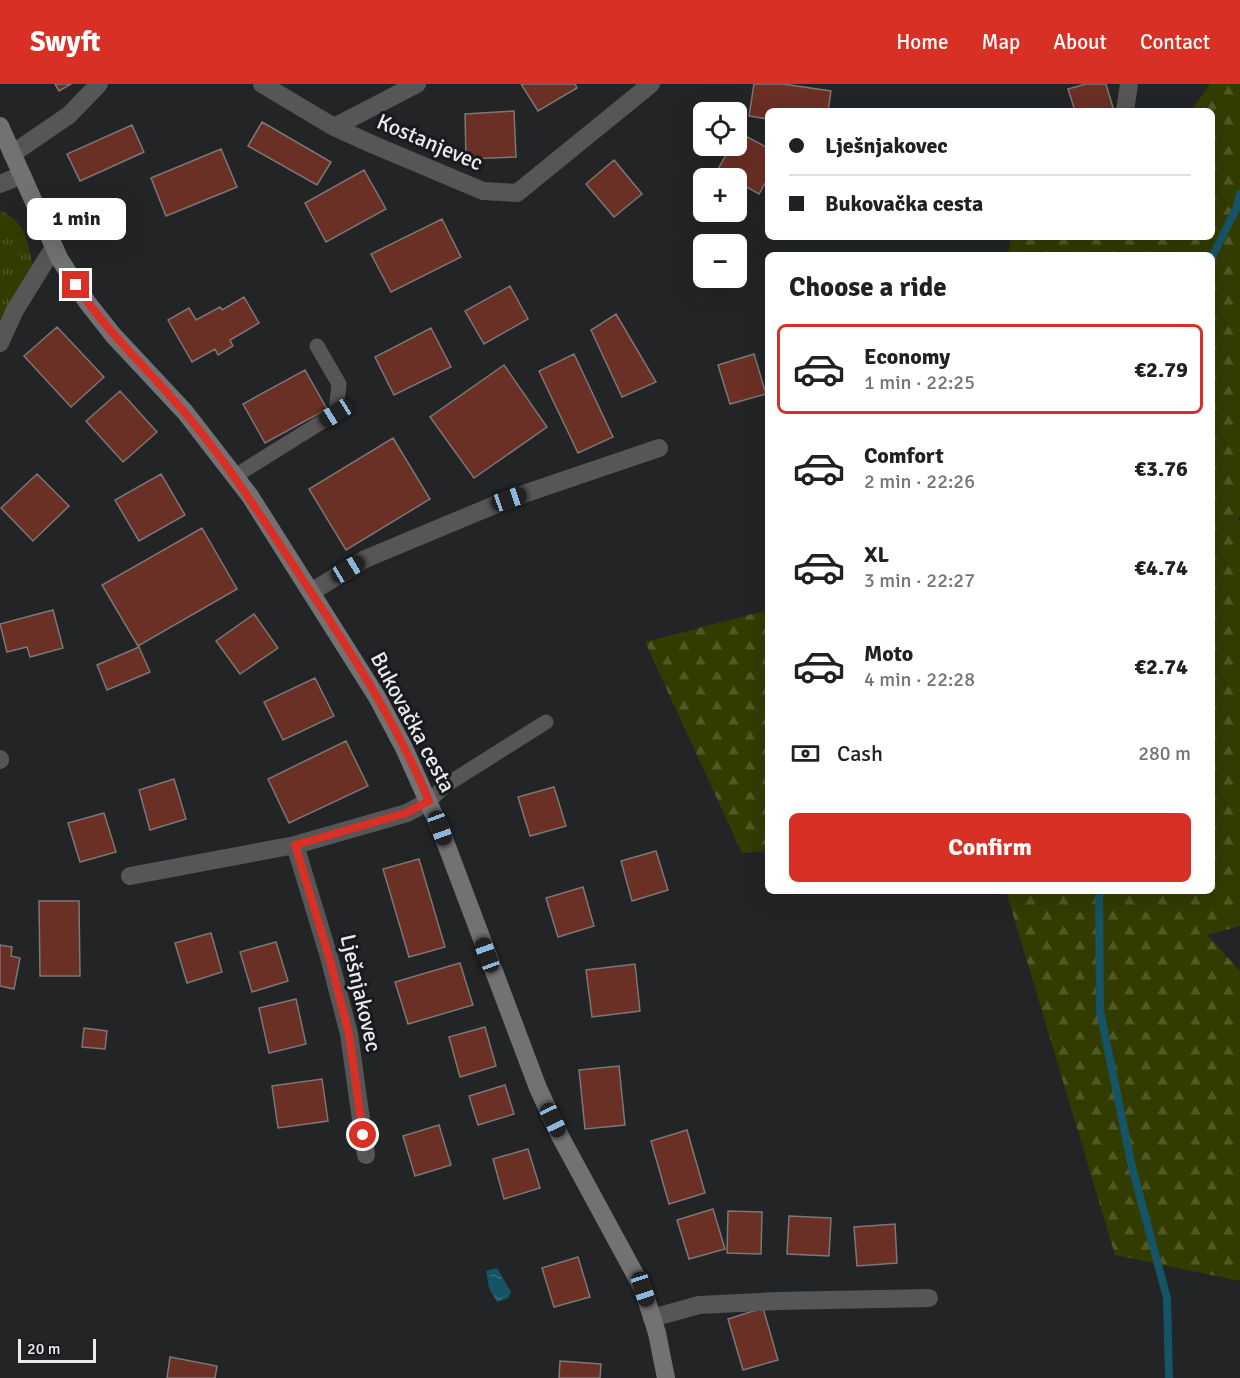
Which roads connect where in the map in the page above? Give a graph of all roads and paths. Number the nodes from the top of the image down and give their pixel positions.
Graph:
1 (99, 84) edge
2 (262, 84) edge
3 (417, 84) edge
4 (651, 84) edge
5 (1129, 84) edge
6 (1125, 108) edge
7 (0, 126) edge
8 (333, 127) junction
9 (12, 154) junction
10 (22, 175) junction
11 (0, 184) edge
12 (54, 247) junction
13 (0, 343) edge
14 (317, 346) dead end
15 (659, 448) dead end
16 (235, 476) junction
17 (311, 592) junction
18 (546, 722) dead end
19 (429, 801) junction
20 (295, 845) junction
21 (130, 876) dead end
22 (366, 1155) dead end
23 (929, 1298) dead end
24 (652, 1318) junction
25 (666, 1378) edge

1 - 9 street
2 - 8 street, Kostanjevec
3 - 8 street, Kostanjevec
4 - 8 street, Kostanjevec
5 - 6 street
7 - 9 main road, Bukovačka cesta
9 - 10 main road, Bukovačka cesta
10 - 11 street
10 - 12 main road, Bukovačka cesta
12 - 13 street
12 - 16 main road, Bukovačka cesta
14 - 16 lane
15 - 17 street
16 - 17 main road, Bukovačka cesta
17 - 19 main road, Bukovačka cesta
18 - 19 lane
19 - 20 street
19 - 24 main road, Bukovačka cesta
20 - 21 street
20 - 22 street, Lješnjakovec
23 - 24 street
24 - 25 main road, Bukovačka cesta

